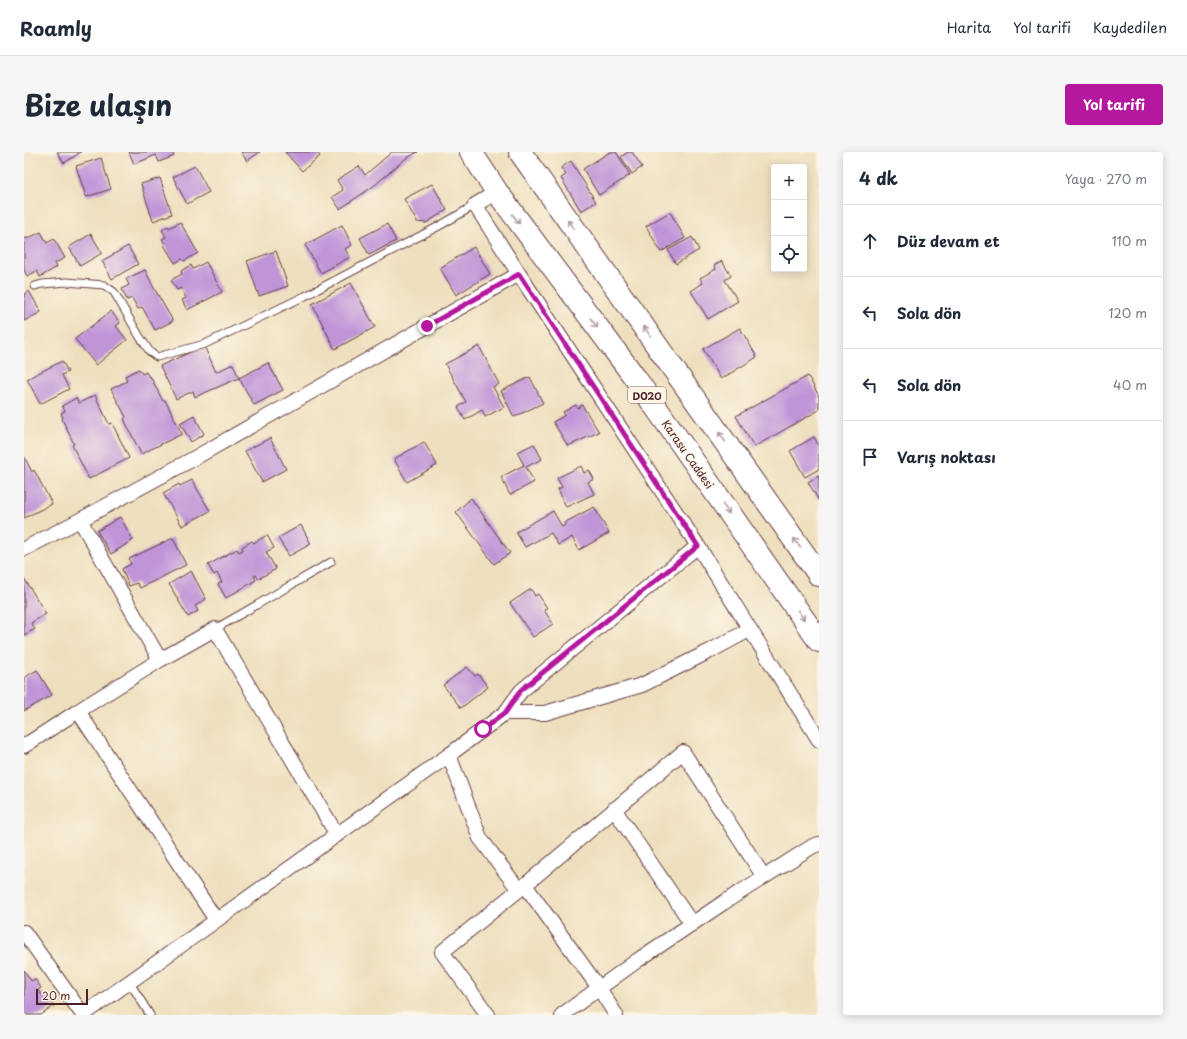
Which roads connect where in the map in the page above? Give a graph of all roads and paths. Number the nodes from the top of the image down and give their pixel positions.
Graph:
1 (471, 152) edge
2 (520, 152) edge
3 (497, 192) junction
4 (475, 205) junction
5 (519, 274) junction
6 (35, 286) dead end
7 (80, 520) junction
8 (698, 546) junction
9 (24, 549) edge
10 (331, 562) dead end
11 (819, 575) edge
12 (215, 629) junction
13 (750, 630) junction
14 (819, 641) edge
15 (160, 660) junction
16 (78, 711) junction
17 (505, 713) junction
18 (819, 740) edge
19 (24, 746) edge
20 (449, 755) junction
21 (614, 809) junction
22 (337, 835) junction
23 (819, 844) edge
24 (764, 877) junction
25 (522, 888) junction
26 (216, 920) junction
27 (692, 924) junction
28 (24, 932) edge
29 (130, 983) junction
30 (599, 988) junction
31 (83, 1015) edge
32 (150, 1015) edge
33 (488, 1015) edge
34 (562, 1015) edge
35 (616, 1015) edge

1 - 3 highway, Karasu Caddesi / D020
11 -> 2 highway
3 - 4 street
3 -> 14 highway, Karasu Caddesi / D020
4 - 5 street
4 - 6 lane
5 - 7 street
5 - 8 street
7 - 9 street
7 - 15 street
8 - 13 street
8 - 17 street
10 - 12 lane
12 - 15 street
12 - 22 street
13 - 17 street
13 - 18 street
15 - 16 street
16 - 19 street
16 - 26 street
17 - 20 street
20 - 22 street
20 - 25 street
21 - 24 street
21 - 25 street
21 - 27 street
22 - 26 street
23 - 24 street
24 - 27 street
25 - 30 street
25 - 33 street
26 - 29 street
27 - 30 street
28 - 31 street
29 - 31 street
29 - 32 lane
30 - 34 street
30 - 35 street

